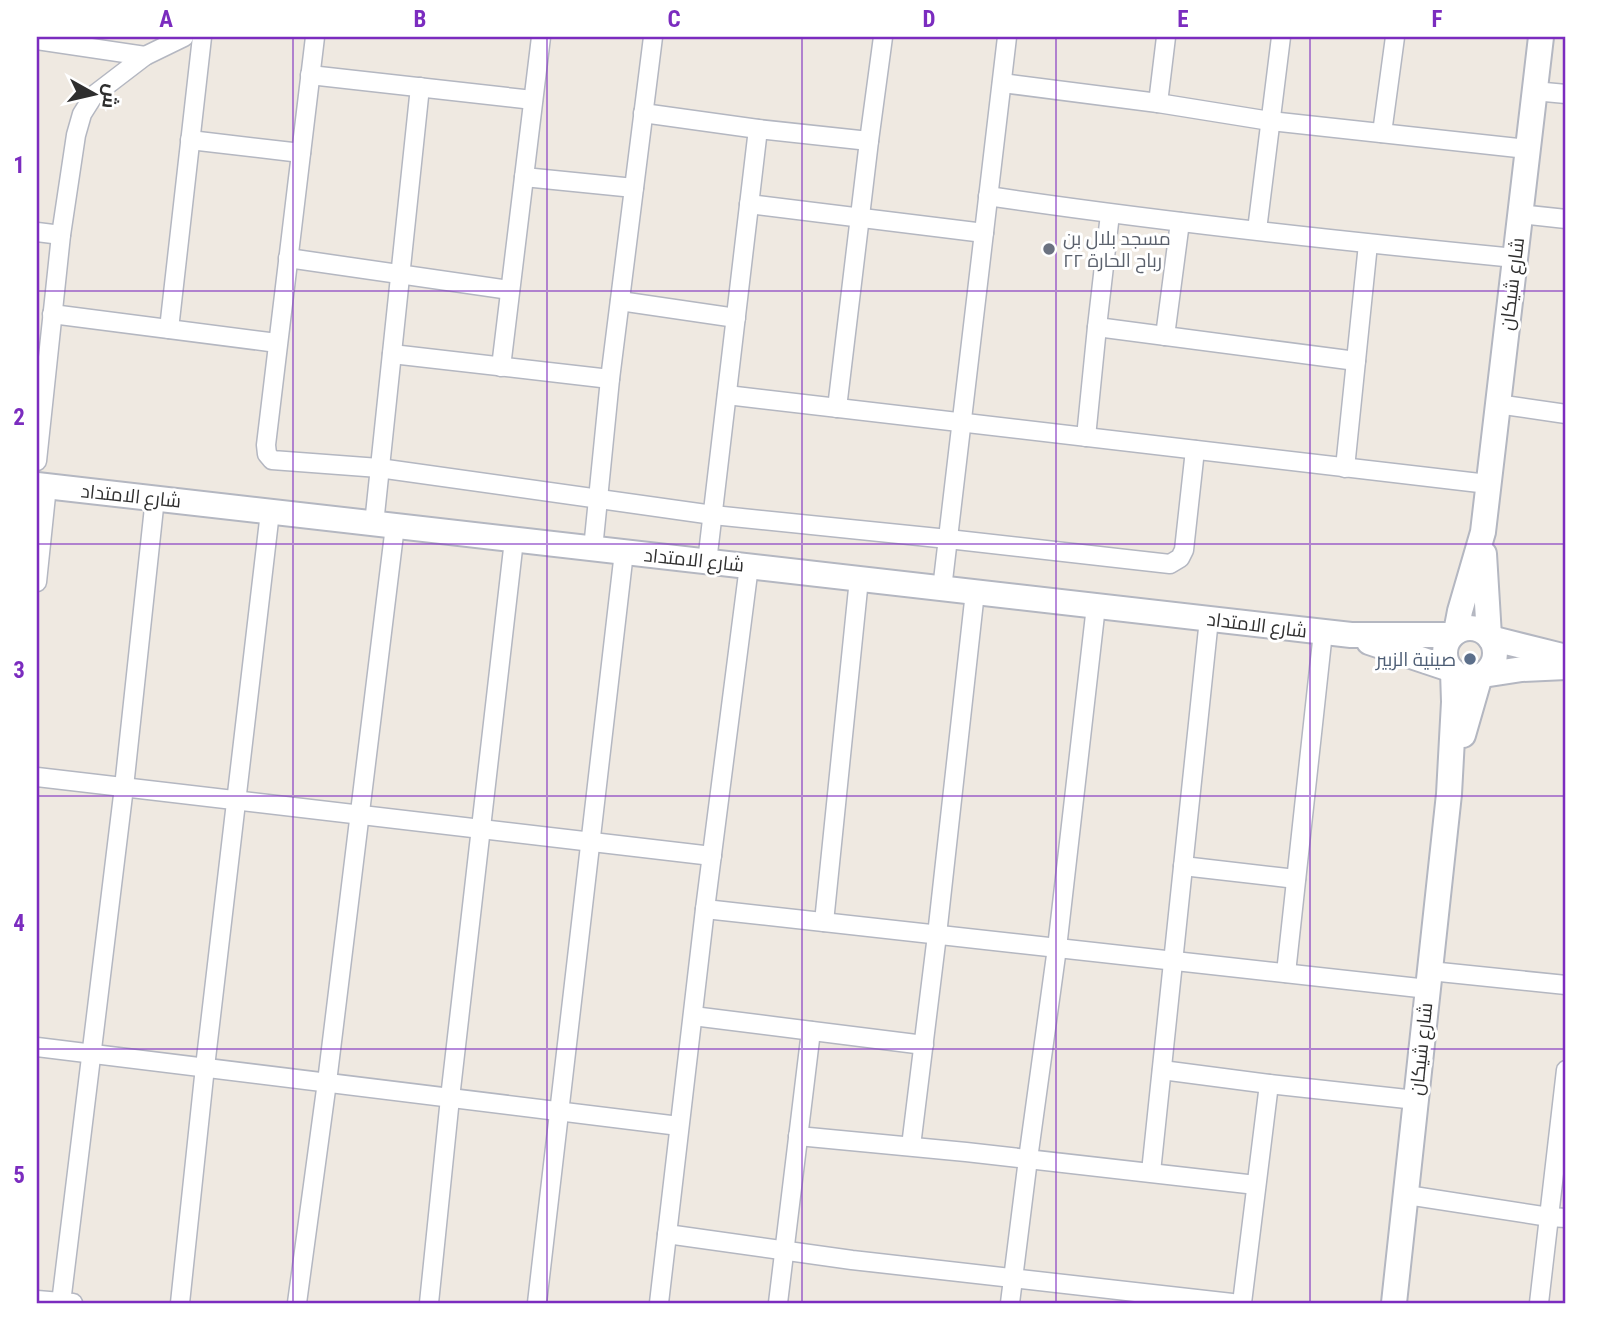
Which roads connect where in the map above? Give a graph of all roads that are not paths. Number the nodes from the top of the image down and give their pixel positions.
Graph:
1 (184, 37) edge
2 (202, 37) edge
3 (314, 37) edge
4 (541, 37) edge
5 (653, 37) edge
6 (883, 37) edge
7 (1007, 37) edge
8 (1166, 37) edge
9 (1281, 37) edge
10 (1395, 37) edge
11 (1541, 37) edge
12 (37, 40) edge
13 (145, 56) junction
14 (310, 75) junction
15 (1002, 83) junction
16 (420, 86) junction
17 (1534, 91) junction
18 (1566, 94) edge
19 (533, 100) junction
20 (1158, 103) junction
21 (643, 113) junction
22 (1270, 121) junction
23 (758, 129) junction
24 (1382, 133) junction
25 (190, 139) junction
26 (869, 141) junction
27 (1528, 149) junction
28 (301, 153) junction
29 (524, 177) junction
30 (634, 188) junction
31 (988, 196) junction
32 (750, 204) junction
33 (1110, 214) junction
34 (1520, 214) junction
35 (859, 217) junction
36 (1566, 219) edge
37 (1180, 222) junction
38 (1257, 230) junction
39 (37, 232) edge
40 (984, 233) junction
41 (61, 235) junction
42 (1367, 244) junction
43 (288, 258) junction
44 (1515, 258) junction
45 (401, 274) junction
46 (510, 290) junction
47 (620, 301) junction
48 (51, 314) junction
49 (736, 318) junction
50 (1097, 327) junction
51 (169, 330) junction
52 (1166, 336) junction
53 (278, 343) junction
54 (392, 354) junction
55 (1356, 361) junction
56 (501, 367) junction
57 (610, 379) junction
58 (727, 395) junction
59 (1497, 404) junction
60 (837, 408) junction
61 (1566, 414) edge
62 (962, 423) junction
63 (1086, 437) junction
64 (1195, 450) junction
65 (37, 461) edge
66 (379, 468) junction
67 (1345, 468) junction
68 (1488, 485) junction
69 (42, 486) edge
70 (155, 498) junction
71 (597, 499) junction
72 (271, 512) junction
73 (713, 515) junction
74 (385, 525) junction
75 (1483, 532) junction
76 (948, 539) junction
77 (514, 540) junction
78 (593, 549) junction
79 (624, 552) junction
80 (707, 562) junction
81 (749, 566) junction
82 (859, 579) junction
83 (37, 583) edge
84 (942, 589) junction
85 (975, 592) junction
86 (1096, 606) junction
87 (1209, 619) junction
88 (1323, 632) junction
89 (1454, 634) junction
90 (1351, 635) junction
91 (1489, 637) junction
92 (1566, 657) edge
93 (1566, 667) edge
94 (1452, 670) junction
95 (1481, 675) junction
96 (37, 777) edge
97 (124, 787) junction
98 (1450, 794) junction
99 (236, 801) junction
100 (359, 815) junction
101 (481, 830) junction
102 (591, 843) junction
103 (712, 856) junction
104 (1183, 866) junction
105 (1296, 879) junction
106 (705, 909) junction
107 (824, 922) junction
108 (937, 934) junction
109 (1057, 948) junction
110 (1173, 961) junction
111 (1286, 973) junction
112 (1429, 980) junction
113 (1566, 985) edge
114 (693, 1016) junction
115 (811, 1031) junction
116 (924, 1045) junction
117 (37, 1047) edge
118 (90, 1053) junction
119 (205, 1067) junction
120 (1162, 1070) junction
121 (1566, 1070) edge
122 (327, 1082) junction
123 (1269, 1084) junction
124 (450, 1098) junction
125 (1416, 1100) junction
126 (559, 1111) junction
127 (679, 1126) junction
128 (798, 1136) junction
129 (911, 1146) junction
130 (1028, 1159) junction
131 (1151, 1172) junction
132 (1256, 1185) junction
133 (1406, 1195) junction
134 (1558, 1218) edge
135 (667, 1234) junction
136 (783, 1251) junction
137 (1013, 1278) junction
138 (1133, 1298) edge
139 (37, 1300) edge
140 (65, 1303) edge
141 (180, 1303) edge
142 (297, 1303) edge
143 (429, 1303) edge
144 (537, 1303) edge
145 (659, 1303) edge
146 (778, 1303) edge
147 (1010, 1303) edge
148 (1232, 1303) edge
149 (1242, 1303) edge
150 (1394, 1303) edge
151 (1539, 1303) edge

1 - 13 street
2 - 25 street
3 - 14 street
4 - 19 street
5 - 21 street
6 - 26 street
7 - 15 street
8 - 20 street
9 - 22 street
10 - 24 street
11 - 17 street, شارع شيكان
12 - 13 street
13 - 41 street
14 - 16 street
14 - 28 street
15 - 20 street
15 - 31 street
16 - 19 street
16 - 45 street
17 - 18 street
17 - 27 street, شارع شيكان
19 - 29 street
20 - 22 street
21 - 23 street
21 - 30 street
22 - 24 street
22 - 38 street
23 - 26 street
23 - 32 street
24 - 27 street
25 - 28 street
25 - 51 street
26 - 35 street
27 - 34 street, شارع شيكان
28 - 43 street
29 - 30 street
29 - 46 street
30 - 47 street
31 - 33 street
31 - 40 street
32 - 35 street
32 - 49 street
33 - 37 street
33 - 50 street
34 - 36 street
34 - 44 street, شارع شيكان
35 - 40 street
35 - 60 street
37 - 38 street
37 - 52 street
38 - 42 street
39 - 41 street
40 - 62 street
41 - 48 street
42 - 44 street
42 - 55 street
43 - 45 street
43 - 53 street
44 - 59 street, شارع شيكان
45 - 46 street
45 - 54 street
46 - 56 street
47 - 49 street
47 - 57 street
48 - 51 street
48 - 65 street
49 - 58 street
50 - 52 street
50 - 63 street
51 - 53 street
52 - 55 street
53 - 66 street
54 - 56 street
54 - 66 street
55 - 67 street
56 - 57 street
57 - 71 street
58 - 60 street
58 - 73 street
59 - 61 street
59 - 68 street, شارع شيكان
60 - 62 street
62 - 63 street
62 - 76 street
63 - 64 street
64 - 67 street
64 - 76 street
66 - 71 street
66 - 74 street
67 - 68 street
68 - 75 street, شارع شيكان
69 - 70 street, شارع الامتداد
69 - 83 street
70 - 72 street, شارع الامتداد
70 - 97 street
71 - 73 street
71 - 78 street
72 - 74 street, شارع الامتداد
72 - 99 street
73 - 76 street
73 - 80 street
74 - 77 street, شارع الامتداد
74 - 100 street
75 - 89 street, شارع شيكان
75 - 91 street, شارع شيكان
76 - 84 street
77 - 78 street, شارع الامتداد
77 - 101 street
78 - 79 street, شارع الامتداد
79 - 80 street, شارع الامتداد
79 - 102 street
80 - 81 street, شارع الامتداد
81 - 82 street, شارع الامتداد
81 - 103 street
82 - 84 street, شارع الامتداد
82 - 107 street
84 - 85 street, شارع الامتداد
85 - 86 street, شارع الامتداد
85 - 108 street
86 - 87 street, شارع الامتداد
86 - 109 street
87 - 88 street, شارع الامتداد
87 - 104 street
88 - 90 street, شارع الامتداد
88 - 105 street
89 - 90 street, شارع الامتداد
89 - 91 street
89 - 94 street
90 - 94 street, شارع الامتداد
91 - 92 street
91 - 95 street
93 - 95 street
94 - 95 street
94 - 98 street, شارع شيكان
95 - 98 street, شارع شيكان
96 - 97 street
97 - 99 street
97 - 118 street
98 - 112 street, شارع شيكان
99 - 100 street
99 - 119 street
100 - 101 street
100 - 122 street
101 - 102 street
101 - 124 street
102 - 103 street
102 - 126 street
103 - 106 street
104 - 105 street
104 - 110 street
105 - 111 street
106 - 107 street
106 - 114 street
107 - 108 street
108 - 109 street
108 - 116 street
109 - 110 street
109 - 130 street
110 - 111 street
110 - 120 street
111 - 112 street
112 - 113 street
112 - 125 street, شارع شيكان
114 - 115 street
114 - 127 street
115 - 116 street
115 - 128 street
116 - 129 street
117 - 118 street
118 - 119 street
118 - 140 street
119 - 122 street
119 - 141 street
120 - 123 street
120 - 131 street
121 - 134 street
122 - 124 street
122 - 142 street
123 - 125 street
123 - 132 street
124 - 126 street
124 - 143 street
125 - 133 street, شارع شيكان
126 - 127 street
126 - 144 street
127 - 135 street
128 - 129 street
128 - 136 street
129 - 130 street
130 - 131 street
130 - 137 street
131 - 132 street
132 - 149 street
133 - 134 street
133 - 150 street, شارع شيكان
134 - 151 street
135 - 136 street
135 - 145 street
136 - 137 street
136 - 146 street
137 - 138 street
137 - 147 street
138 - 148 street
139 - 140 street

